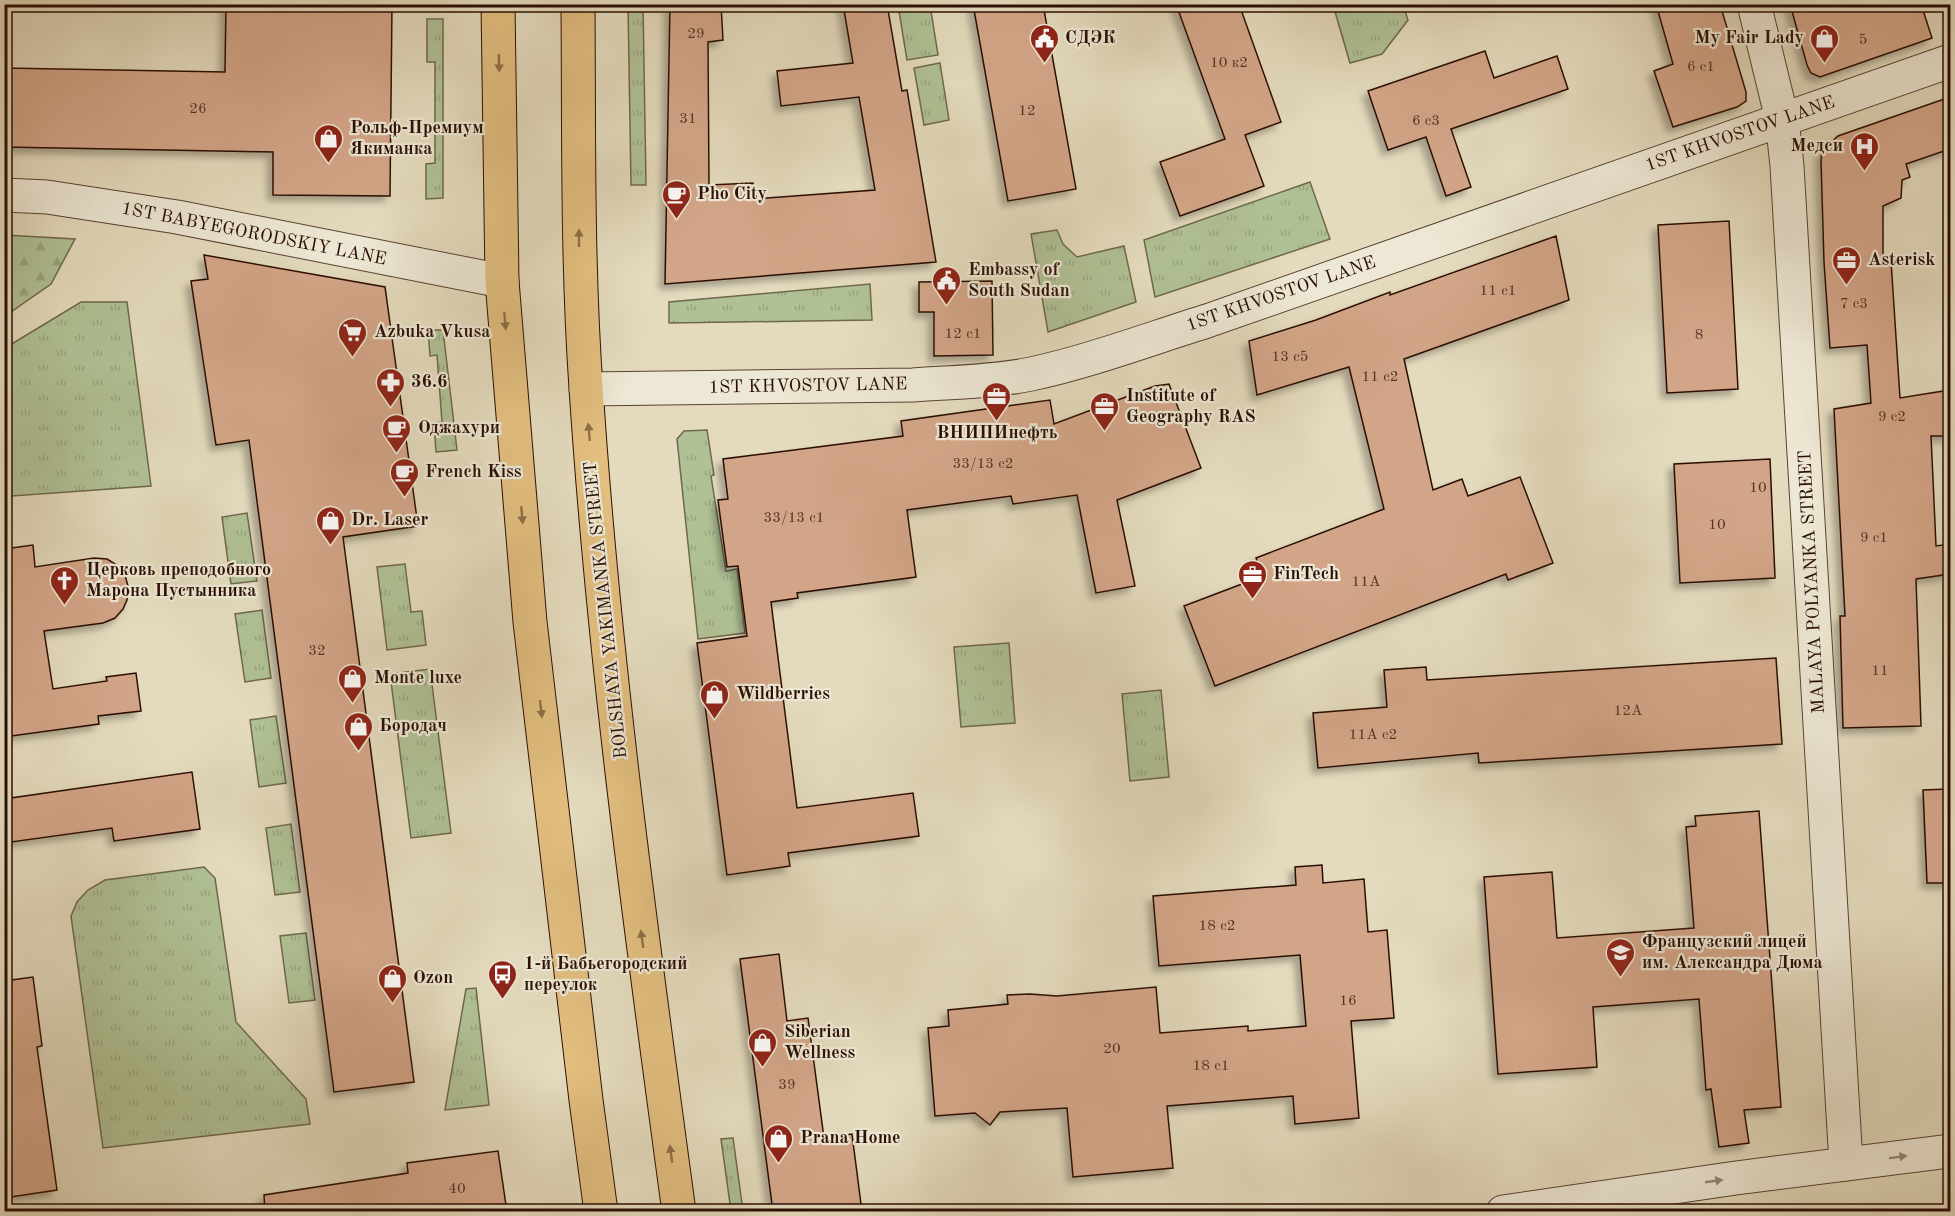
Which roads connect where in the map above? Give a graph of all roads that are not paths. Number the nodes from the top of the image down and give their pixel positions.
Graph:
1 (498, 4) edge
2 (578, 4) edge
3 (1754, 4) edge
4 (1950, 61) edge
5 (1782, 119) junction
6 (4, 195) edge
7 (502, 280) junction
8 (586, 389) junction
9 (1950, 1150) edge
10 (1846, 1164) junction
11 (1520, 1210) edge
12 (601, 1212) edge
13 (679, 1212) edge

1 -> 7 main road
8 -> 2 main road, BOLSHAYA YAKIMANKA STREET
3 - 5 street, MALAYA POLYANKA STREET
4 - 5 street, 1ST KHVOSTOV LANE
5 - 8 street, 1ST KHVOSTOV LANE
5 - 10 street, MALAYA POLYANKA STREET
6 - 7 street, 1ST BABYEGORODSKIY LANE
7 -> 12 main road
13 -> 8 main road, BOLSHAYA YAKIMANKA STREET
10 -> 9 street
11 -> 10 street

